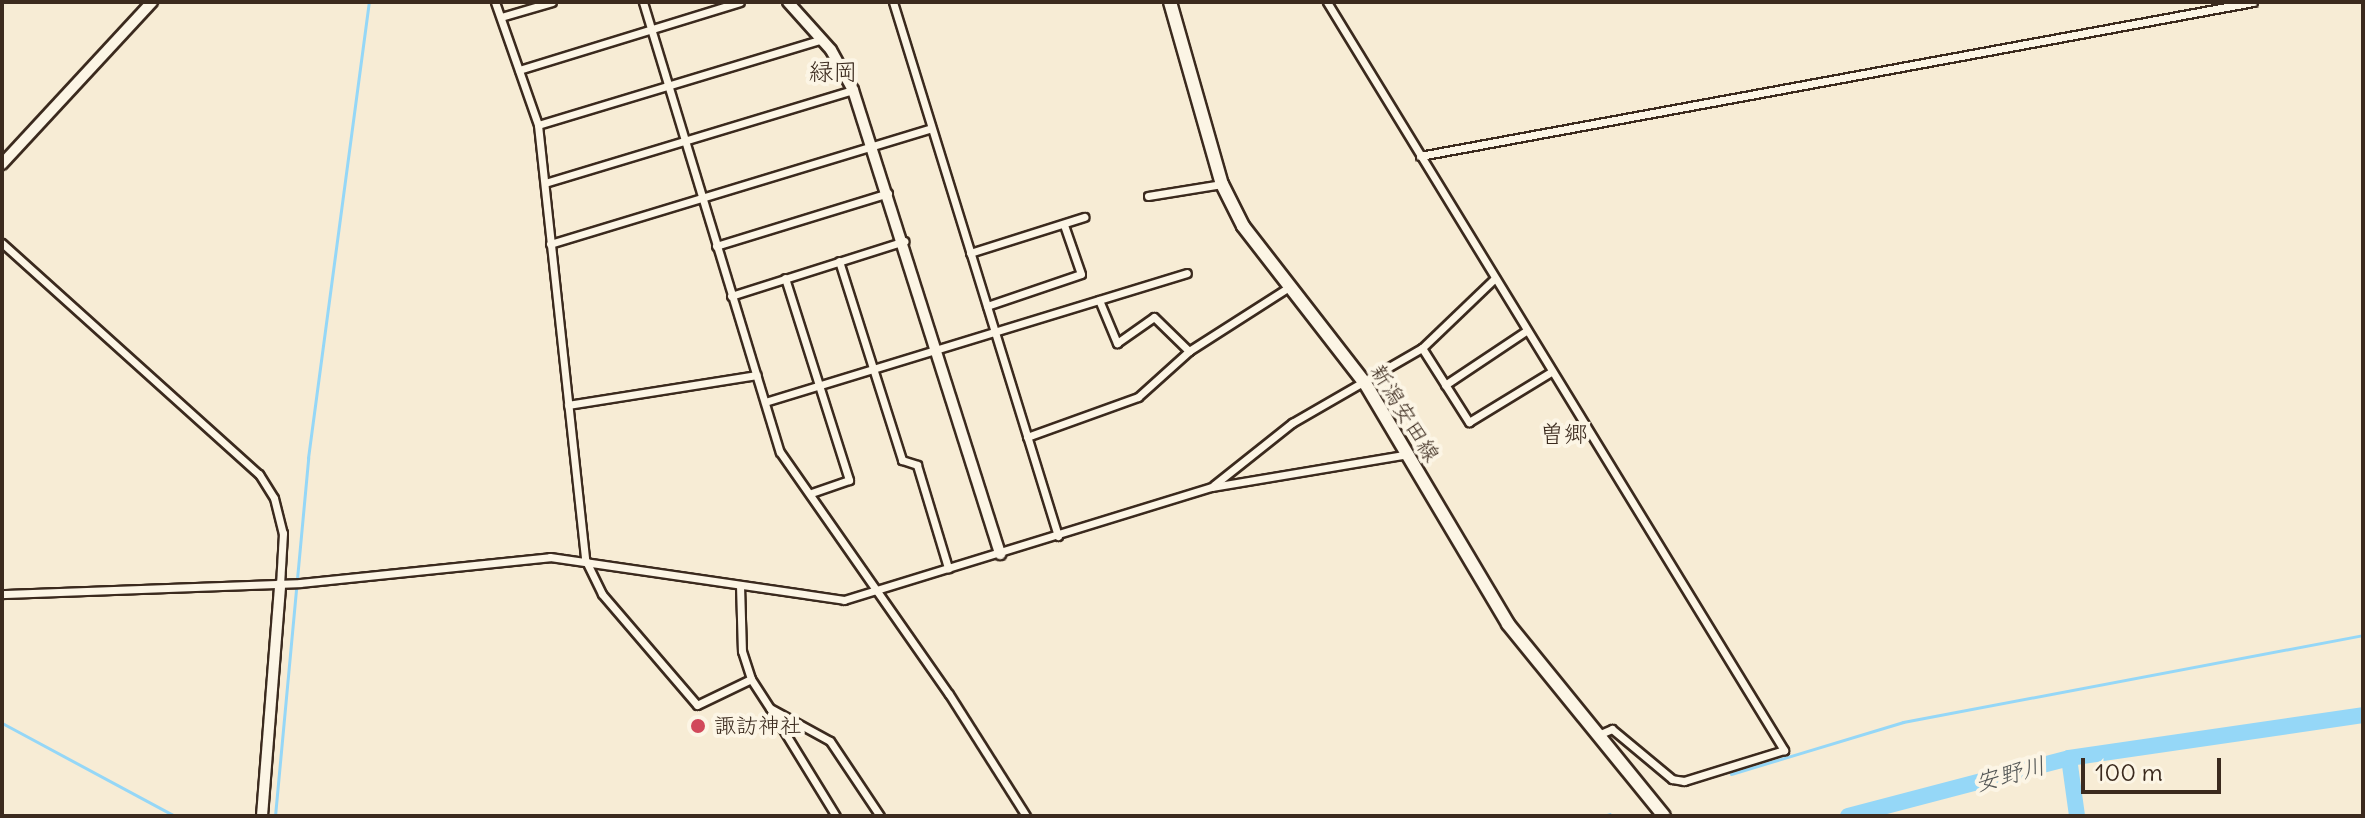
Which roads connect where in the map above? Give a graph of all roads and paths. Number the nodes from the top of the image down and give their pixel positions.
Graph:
1 (152, 2) edge
2 (495, 2) edge
3 (552, 2) edge
4 (643, 2) edge
5 (740, 2) edge
6 (788, 2) edge
7 (893, 2) edge
8 (1170, 2) edge
9 (1327, 2) edge
10 (2253, 2) edge
11 (501, 17) junction
12 (652, 31) junction
13 (822, 39) junction
14 (519, 70) junction
15 (668, 86) junction
16 (853, 90) junction
17 (538, 125) junction
18 (931, 128) junction
19 (686, 140) junction
20 (872, 145) junction
21 (1420, 156) junction
22 (2, 164) edge
23 (545, 183) junction
24 (1222, 184) junction
25 (888, 193) junction
26 (702, 195) junction
27 (1148, 196) dead end
28 (1084, 217) dead end
29 (1064, 225) junction
30 (904, 241) junction
31 (2, 243) edge
32 (550, 244) junction
33 (716, 246) junction
34 (970, 253) junction
35 (839, 261) junction
36 (1187, 273) dead end
37 (785, 278) junction
38 (1495, 278) junction
39 (1289, 287) junction
40 (731, 296) junction
41 (1099, 300) junction
42 (987, 306) junction
43 (1526, 331) junction
44 (995, 332) junction
45 (1422, 348) junction
46 (937, 349) junction
47 (1189, 351) junction
48 (873, 369) junction
49 (1551, 372) junction
50 (757, 375) junction
51 (1365, 383) junction
52 (819, 385) junction
53 (1445, 385) junction
54 (765, 402) junction
55 (568, 405) junction
56 (1027, 437) junction
57 (1409, 454) junction
58 (1212, 487) junction
59 (812, 493) junction
60 (1058, 536) junction
61 (1000, 554) junction
62 (585, 559) junction
63 (948, 568) junction
64 (280, 585) junction
65 (740, 585) junction
66 (878, 591) junction
67 (2, 594) edge
68 (751, 679) junction
69 (770, 708) junction
70 (1598, 735) junction
71 (1663, 814) edge
72 (262, 816) edge
73 (836, 816) edge
74 (880, 816) edge
75 (1026, 816) edge

1 - 22 street
2 - 11 street
3 - 11 street
4 - 12 street
5 - 12 street
6 - 13 street
7 - 18 street
8 - 24 main road, 新潟安田線
9 - 21 street
10 - 21 street
11 - 14 street
12 - 14 street
12 - 15 street
13 - 15 street
13 - 16 street
14 - 17 street
15 - 17 street
15 - 19 street
16 - 19 street
16 - 20 street
17 - 23 street
18 - 20 street
18 - 34 street
19 - 23 street
19 - 26 street
20 - 25 street
20 - 26 street
21 - 38 street
23 - 32 street
24 - 27 street
24 - 39 main road, 新潟安田線
25 - 30 street
25 - 33 street
26 - 32 street
26 - 33 street
28 - 29 street
29 - 34 street
29 - 42 street
30 - 35 street
30 - 46 street
31 - 64 street
32 - 55 street
33 - 40 street
34 - 42 street
35 - 37 street
35 - 48 street
36 - 41 street
37 - 40 street
37 - 52 street
38 - 43 street
38 - 45 street
39 - 47 street
39 - 51 main road, 新潟安田線
40 - 50 street
41 - 44 street
41 - 47 street
42 - 44 street
43 - 49 street
43 - 53 street
44 - 46 street
44 - 56 street
45 - 51 street
45 - 53 street
46 - 48 street
46 - 61 street
47 - 56 street
48 - 52 street
48 - 63 street
49 - 53 street
49 - 70 street
50 - 54 street
50 - 55 street
51 - 57 main road, 新潟安田線
51 - 58 street
52 - 54 street
52 - 59 street
54 - 59 street
55 - 62 street
56 - 60 street
57 - 58 street
57 - 70 main road, 新潟安田線
58 - 60 street
59 - 66 street
60 - 61 street
61 - 63 street
62 - 64 street
62 - 65 street
62 - 68 street
63 - 66 street
64 - 67 street
64 - 72 street
65 - 66 street
65 - 68 street
66 - 75 street
68 - 69 street
69 - 73 street
69 - 74 street
70 - 71 main road, 新潟安田線

